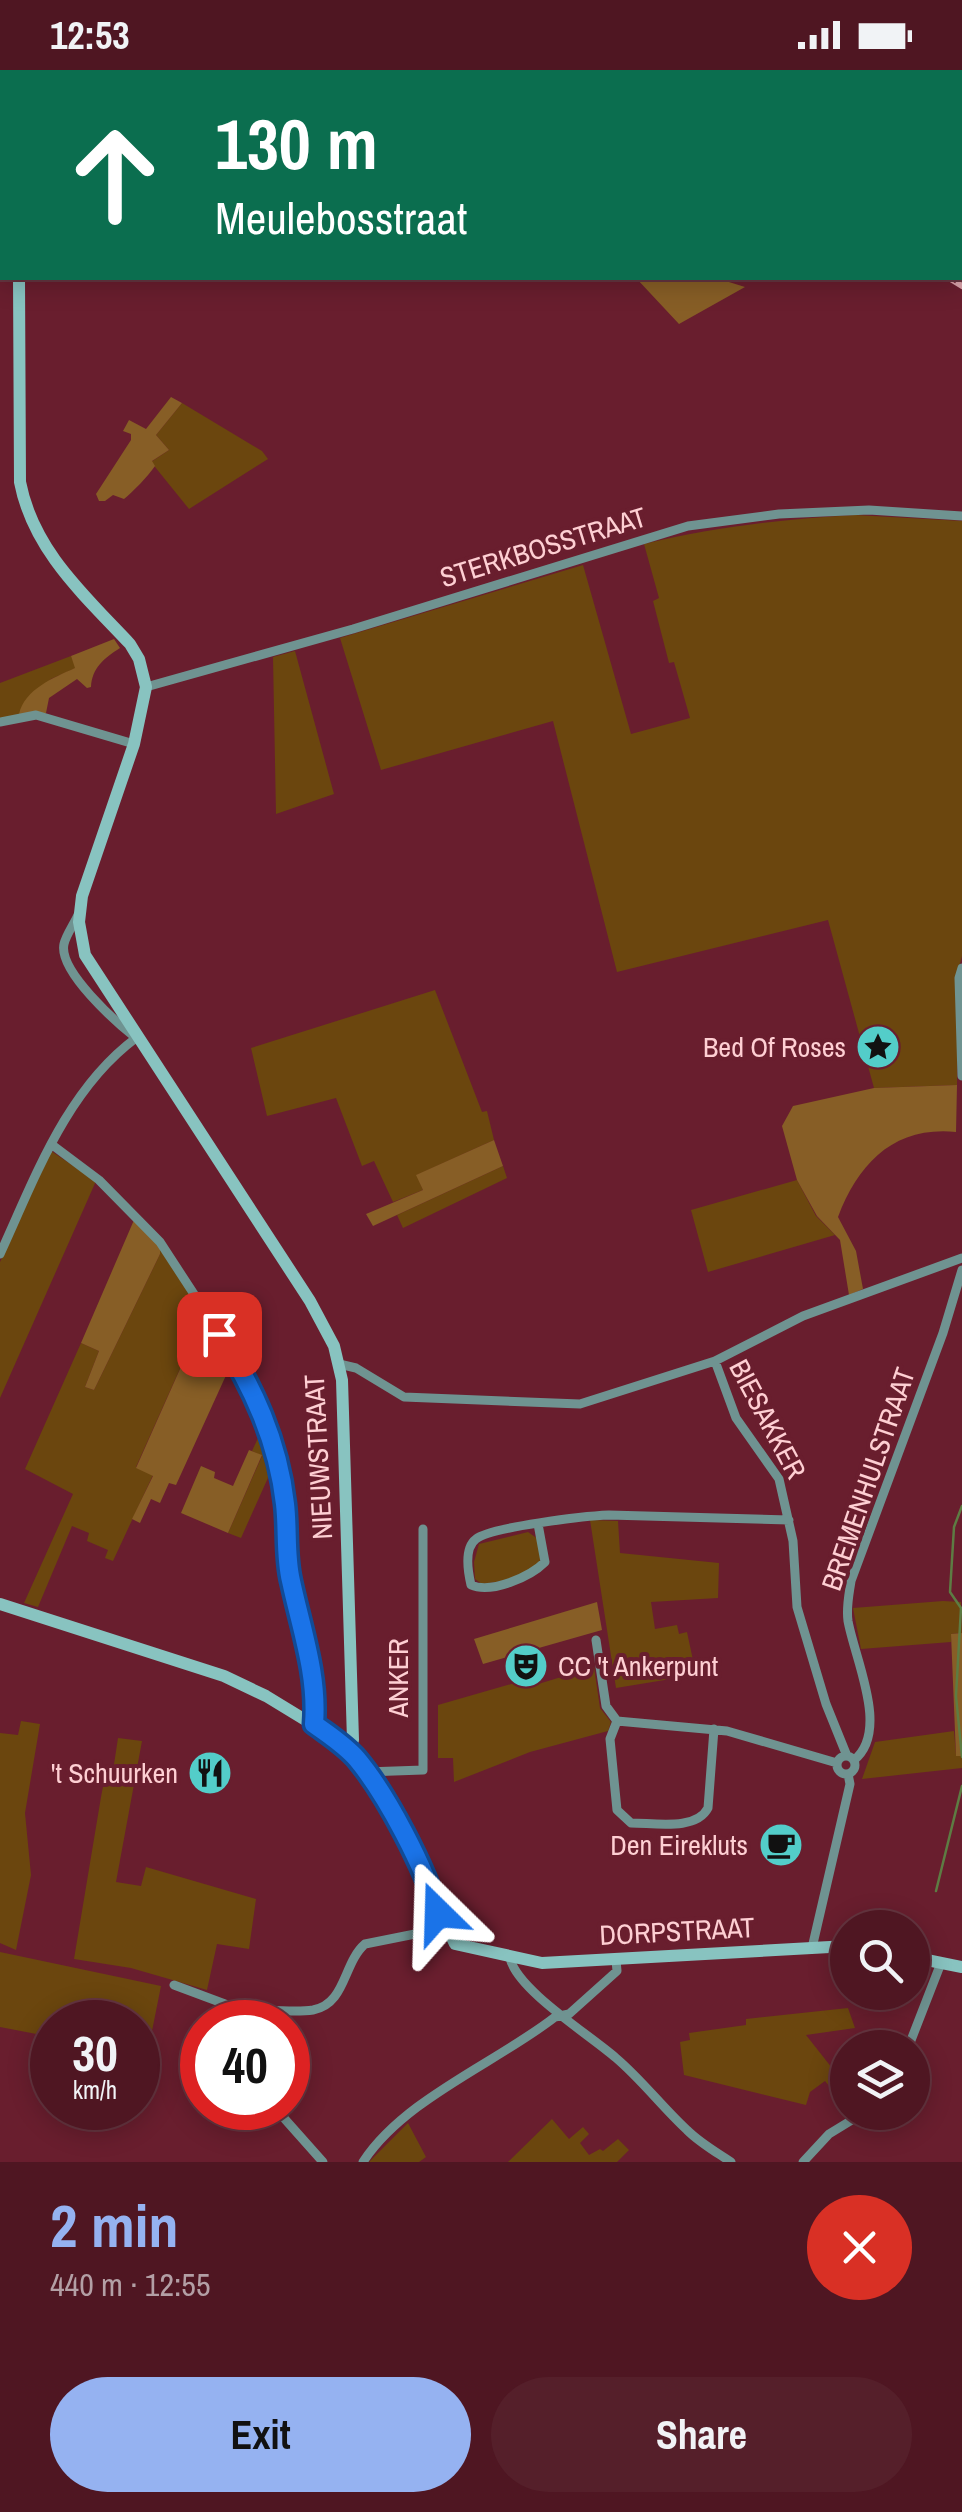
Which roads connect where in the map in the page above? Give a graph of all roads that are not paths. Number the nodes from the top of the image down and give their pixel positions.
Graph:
1 (19, 280) edge
2 (962, 516) edge
3 (146, 687) junction
4 (0, 722) edge
5 (134, 744) junction
6 (962, 968) edge
7 (136, 1038) junction
8 (962, 1076) edge
9 (51, 1144) junction
10 (0, 1254) edge
11 (962, 1258) edge
12 (962, 1270) edge
13 (715, 1361) junction
14 (339, 1364) junction
15 (789, 1520) junction
16 (538, 1524) junction
17 (423, 1529) dead end
18 (0, 1604) edge
19 (596, 1640) dead end
20 (617, 1721) junction
21 (314, 1724) junction
22 (714, 1729) junction
23 (347, 1749) junction
24 (850, 1758) junction
25 (837, 1763) junction
26 (366, 1772) junction
27 (848, 1774) junction
28 (445, 1928) junction
29 (830, 1947) edge
30 (812, 1948) junction
31 (510, 1958) junction
32 (616, 1960) junction
33 (930, 1961) edge
34 (941, 1963) junction
35 (962, 1966) edge
36 (174, 1985) dead end
37 (214, 2000) edge
38 (310, 2008) edge
39 (561, 2015) junction
40 (915, 2030) edge
41 (295, 2130) edge
42 (835, 2130) edge
43 (323, 2162) edge
44 (363, 2162) edge
45 (731, 2162) edge
46 (803, 2162) edge

1 - 3 street
2 - 3 street, STERKBOSSTRAAT
3 - 5 street, NIEUWSTRAAT
4 - 5 street
5 - 7 street, NIEUWSTRAAT
6 - 8 street
7 - 9 street
7 - 14 street, NIEUWSTRAAT
9 - 10 street
9 - 21 street
11 - 13 street
12 - 24 street, BREMENHULSTRAAT
13 - 14 street, BIESAKKER
13 - 15 street, BIESAKKER
14 - 23 street, NIEUWSTRAAT
15 - 16 street
15 - 24 street, BIESAKKER
16 - 16 street
17 - 26 street, ANKER
18 - 21 street
19 - 20 street
20 - 22 street
20 - 22 street
21 - 23 street
22 - 25 street
23 - 26 street
24 - 25 street
24 - 27 street
25 - 27 street
26 - 28 street
27 - 30 street
28 - 31 street
28 - 38 street
29 - 30 street, DORPSTRAAT
30 - 32 street, DORPSTRAAT
31 - 32 street, DORPSTRAAT
31 - 39 street
32 - 39 street
33 - 34 street
34 - 35 street
34 - 40 street
36 - 37 street
39 - 44 street
39 - 45 street
41 - 43 street
42 - 46 street

